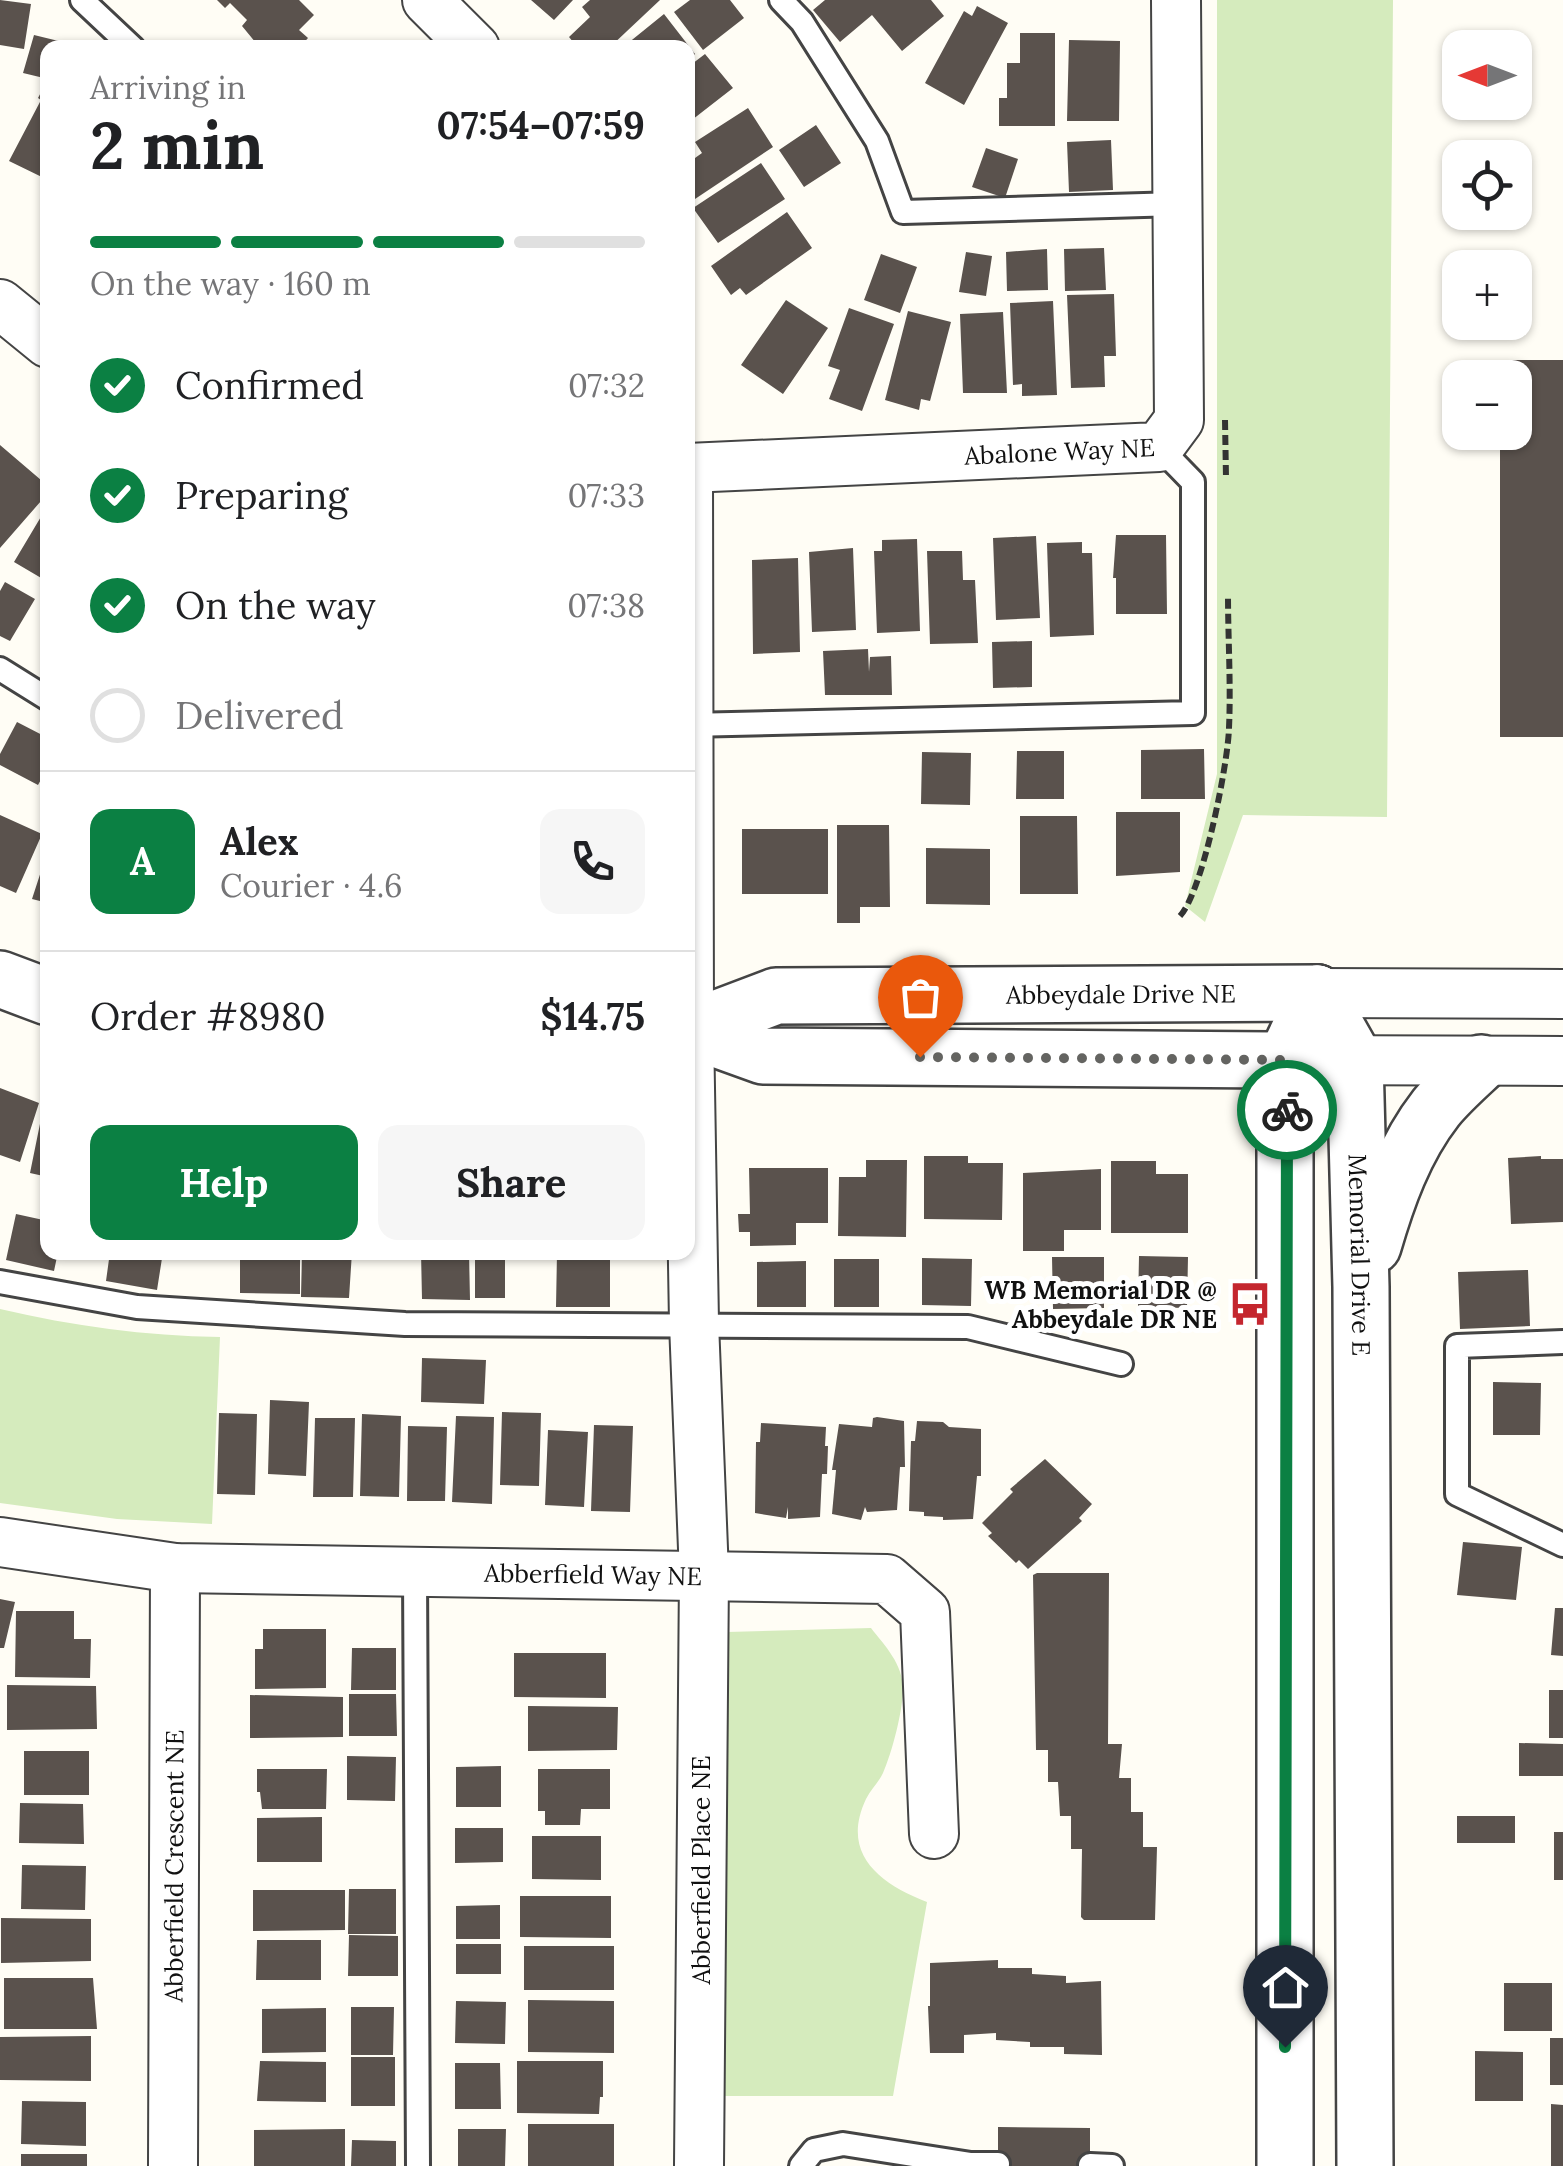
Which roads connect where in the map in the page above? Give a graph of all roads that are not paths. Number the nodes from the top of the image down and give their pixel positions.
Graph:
1 (82, 0) edge
2 (427, 0) edge
3 (780, 0) edge
4 (1176, 0) edge
5 (124, 40) edge
6 (467, 40) edge
7 (1178, 204) junction
8 (0, 304) edge
9 (40, 336) edge
10 (1160, 447) junction
11 (695, 472) edge
12 (0, 669) edge
13 (40, 694) edge
14 (695, 725) edge
15 (0, 979) edge
16 (40, 993) edge
17 (1317, 994) junction
18 (1563, 994) edge
19 (695, 1026) edge
20 (695, 1032) edge
21 (1286, 1060) junction
22 (1355, 1060) junction
23 (1563, 1060) edge
24 (1481, 1062) junction
25 (693, 1260) edge
26 (0, 1282) edge
27 (1360, 1287) junction
28 (694, 1324) junction
29 (1563, 1342) edge
30 (1121, 1364) dead end
31 (0, 1542) edge
32 (1563, 1544) edge
33 (175, 1568) junction
34 (415, 1572) junction
35 (704, 1574) junction
36 (934, 1834) dead end
37 (918, 2162) edge
38 (998, 2164) edge
39 (1090, 2165) edge
40 (173, 2166) edge
41 (418, 2166) edge
42 (699, 2166) edge
43 (801, 2166) edge
44 (1112, 2166) edge
45 (1285, 2166) edge
46 (1365, 2166) edge

1 - 5 lane
2 - 6 street
3 - 7 lane
4 - 7 street, Abalone Way NE
7 - 10 street, Abalone Way NE
8 - 9 street
10 - 11 street, Abalone Way NE
10 - 14 lane
12 - 13 lane
15 - 16 street
17 - 18 street
17 - 19 street, Abbeydale Drive NE
17 - 21 street
17 - 22 street, Memorial Drive E
20 - 21 street
21 - 22 street
21 - 45 street
22 - 24 street
22 - 27 street, Memorial Drive E
23 - 24 street
24 - 27 street
25 - 28 street, Abberfield Way NE
26 - 28 lane
27 - 46 street, Memorial Drive E
28 - 30 lane
28 - 35 street, Abberfield Way NE
29 - 32 lane
31 - 33 street, Abberfield Way NE
33 - 34 street, Abberfield Way NE
33 - 40 street, Abberfield Crescent NE
34 - 35 street, Abberfield Way NE
34 - 41 lane
35 - 36 street
35 - 42 street, Abberfield Place NE
37 - 38 lane
37 - 43 lane
39 - 44 lane

